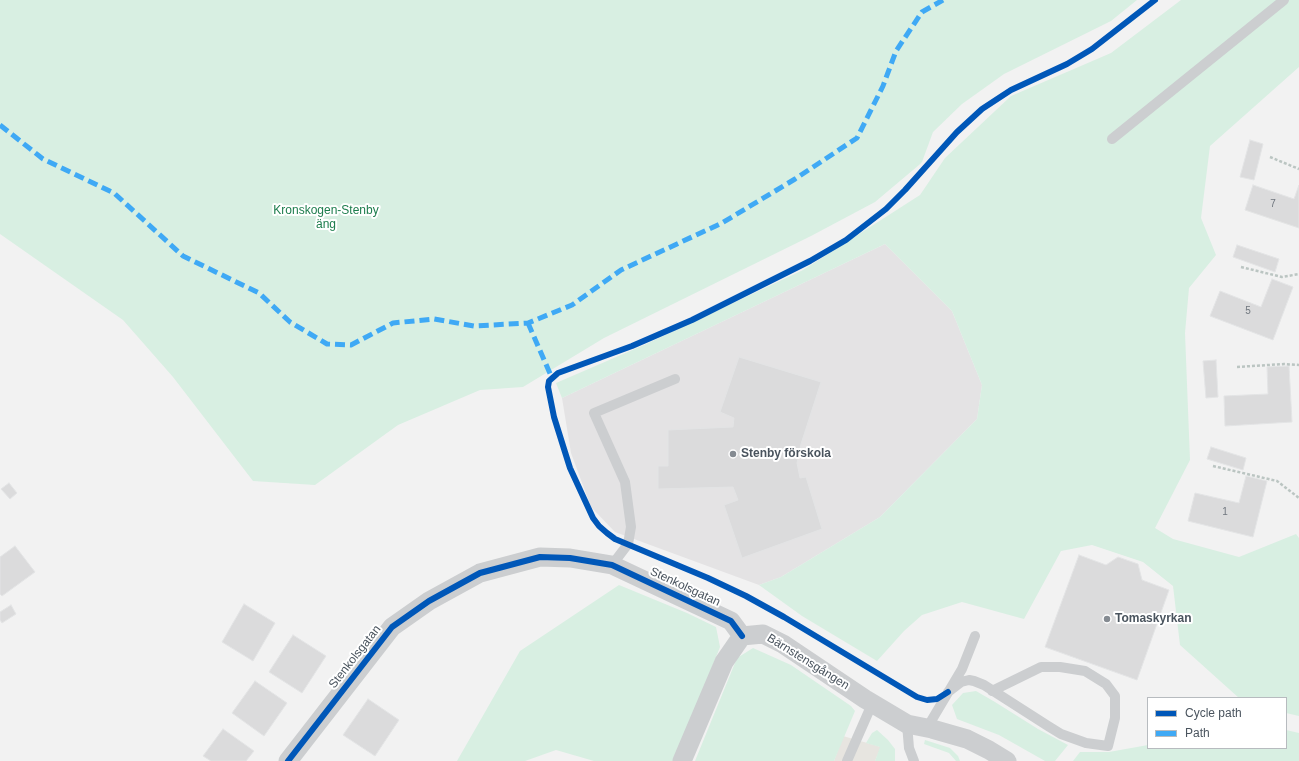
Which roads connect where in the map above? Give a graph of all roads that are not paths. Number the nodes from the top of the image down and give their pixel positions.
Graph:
1 (1284, 0) edge
2 (1112, 139) dead end
3 (675, 379) dead end
4 (612, 565) junction
5 (742, 636) junction
6 (975, 636) dead end
7 (992, 691) junction
8 (948, 692) junction
9 (872, 704) junction
10 (907, 724) junction
11 (926, 728) junction
12 (986, 755) edge
13 (288, 761) edge
14 (682, 761) edge
15 (847, 761) edge
16 (914, 761) edge
17 (1007, 761) edge

1 - 2 lane
3 - 4 lane
4 - 5 street, Stenkolsgatan
4 - 13 street, Stenkolsgatan
5 - 9 street, Bärnstensgången
5 - 14 street
6 - 8 lane
7 - 7 lane
7 - 8 lane
8 - 11 lane
9 - 10 street, Bärnstensgången
9 - 15 lane
10 - 11 street, Bärnstensgången
10 - 16 lane
11 - 12 street, Bärnstensgången
12 - 17 street, Bärnstensgången

